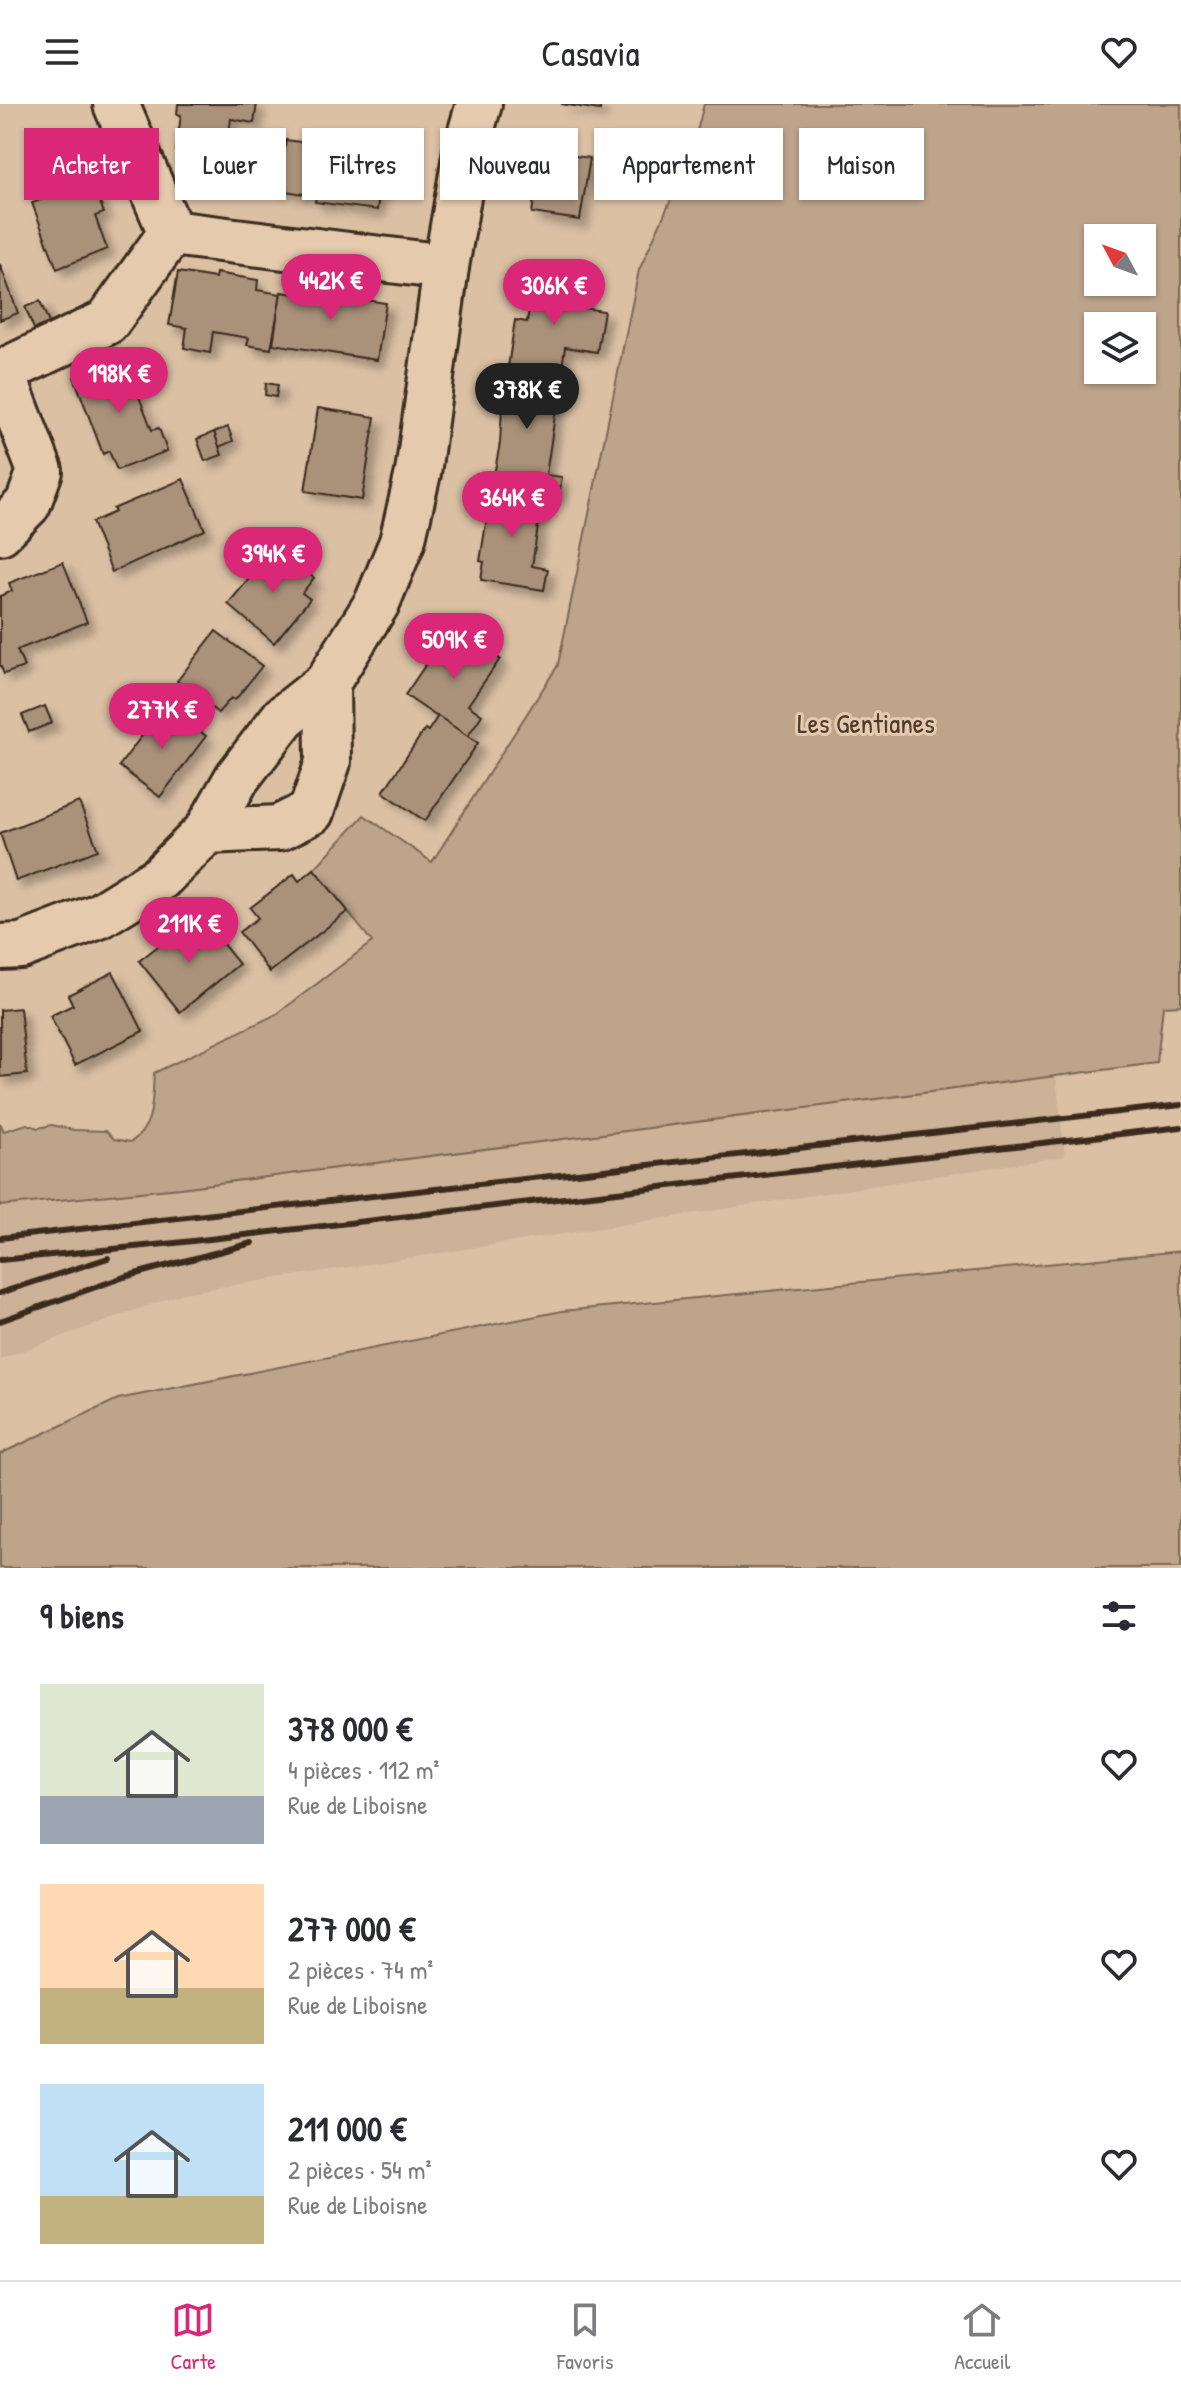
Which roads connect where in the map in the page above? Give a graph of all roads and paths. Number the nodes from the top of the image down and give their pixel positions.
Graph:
1 (116, 104) edge
2 (479, 104) edge
3 (171, 233) junction
4 (446, 267) junction
5 (0, 532) edge
6 (327, 683) junction
7 (207, 831) junction
8 (0, 947) edge

1 - 3 street
2 - 4 street
3 - 4 street
3 - 5 street
4 - 6 street
6 - 7 street
6 - 7 street
7 - 8 street

